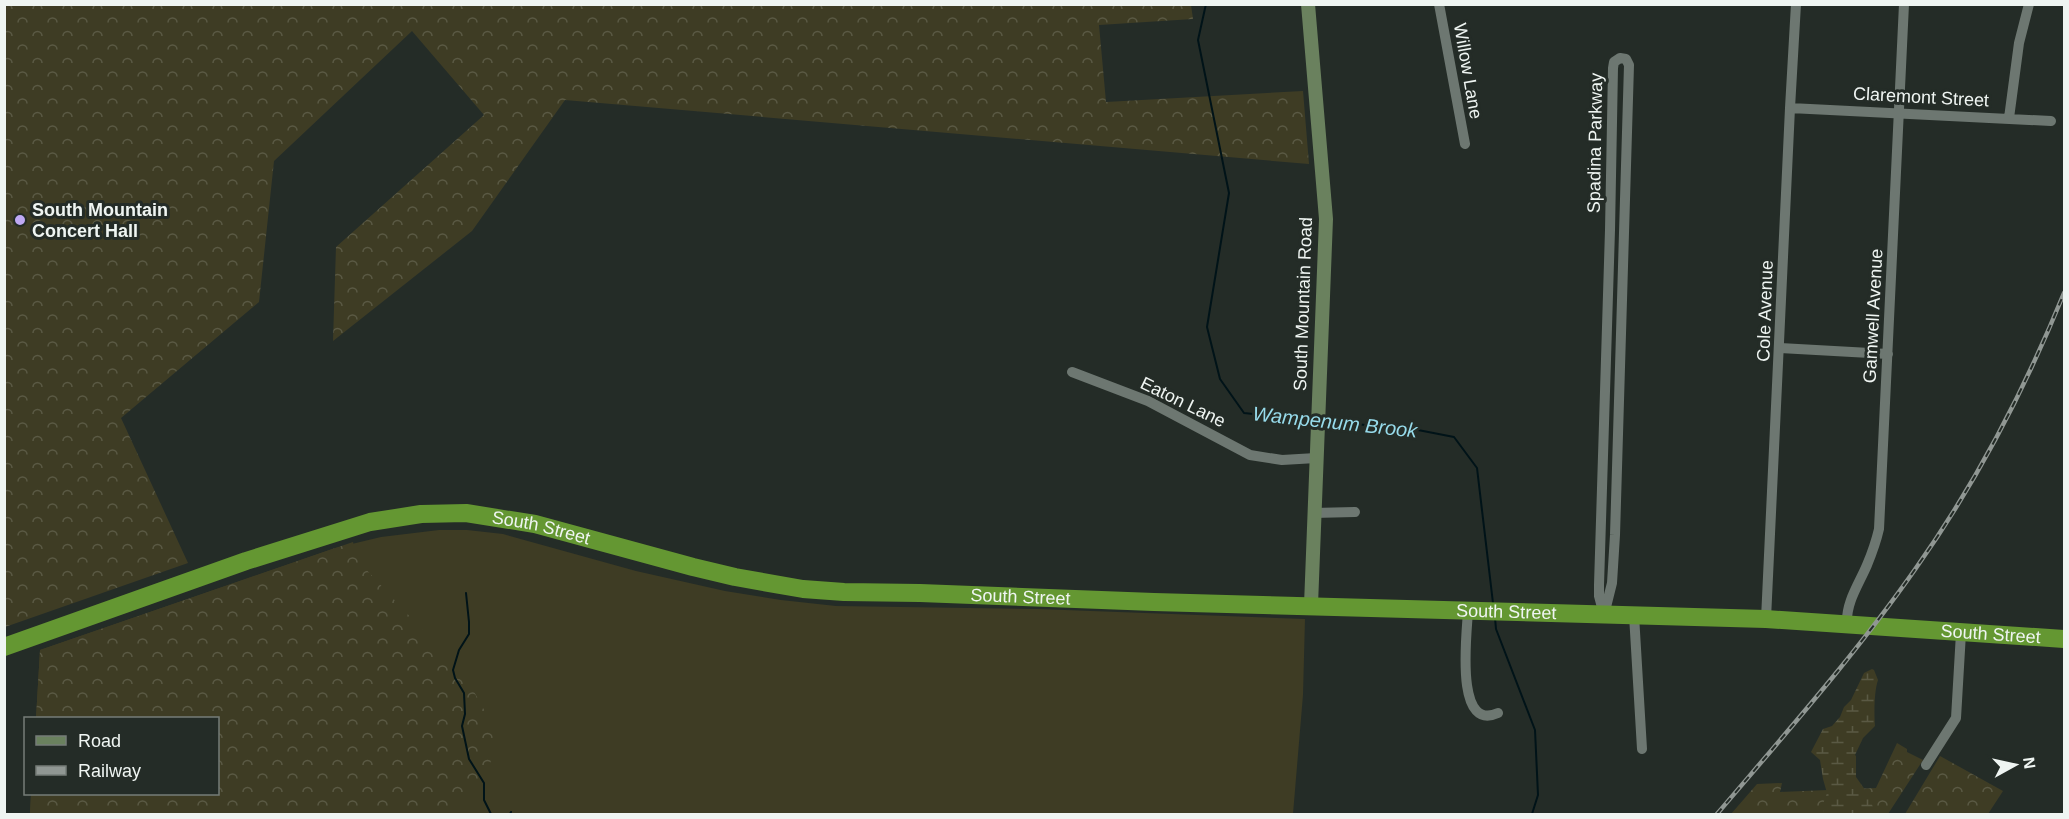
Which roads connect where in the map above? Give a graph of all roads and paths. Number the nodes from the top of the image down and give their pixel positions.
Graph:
1 (1308, 4) edge
2 (1439, 4) edge
3 (1796, 4) edge
4 (1904, 4) edge
5 (2029, 4) edge
6 (1790, 108) junction
7 (1899, 113) junction
8 (2009, 118) junction
9 (2051, 121) dead end
10 (1465, 144) dead end
11 (1607, 321) junction
12 (1622, 323) junction
13 (1780, 348) junction
14 (1888, 354) junction
15 (1072, 372) dead end
16 (1604, 452) junction
17 (1618, 454) junction
18 (1316, 458) junction
19 (1354, 512) dead end
20 (1314, 513) junction
21 (1311, 605) junction
22 (1468, 611) junction
23 (1604, 615) junction
24 (1634, 615) junction
25 (1766, 619) junction
26 (1847, 623) junction
27 (1961, 633) junction
28 (2064, 639) edge
29 (4, 647) edge
30 (1498, 714) dead end
31 (1642, 749) dead end
32 (1926, 765) dead end

1 - 18 street, South Mountain Road
2 - 10 street, Willow Lane
3 - 6 street, Cole Avenue
4 - 7 street, Gamwell Avenue
5 - 8 street
6 - 7 street, Claremont Street
6 - 13 street, Cole Avenue
7 - 8 street, Claremont Street
7 - 14 street, Gamwell Avenue
8 - 9 street, Claremont Street
11 - 12 street
11 - 12 street, Spadina Parkway
11 - 16 street, Spadina Parkway
12 - 17 street, Spadina Parkway
13 - 14 street
13 - 25 street, Cole Avenue
14 - 26 street, Gamwell Avenue
15 - 18 street, Eaton Lane
16 - 17 street
16 - 23 street, Spadina Parkway
17 - 23 street, Spadina Parkway
18 - 20 street, South Mountain Road
19 - 20 street
20 - 21 street, South Mountain Road
21 - 22 highway, South Street
21 - 29 highway, South Street
22 - 23 highway, South Street
22 - 30 street
23 - 24 highway, South Street
24 - 25 highway, South Street
24 - 31 street
25 - 26 highway, South Street
26 - 27 highway, South Street
27 - 28 highway, South Street
27 - 32 street

